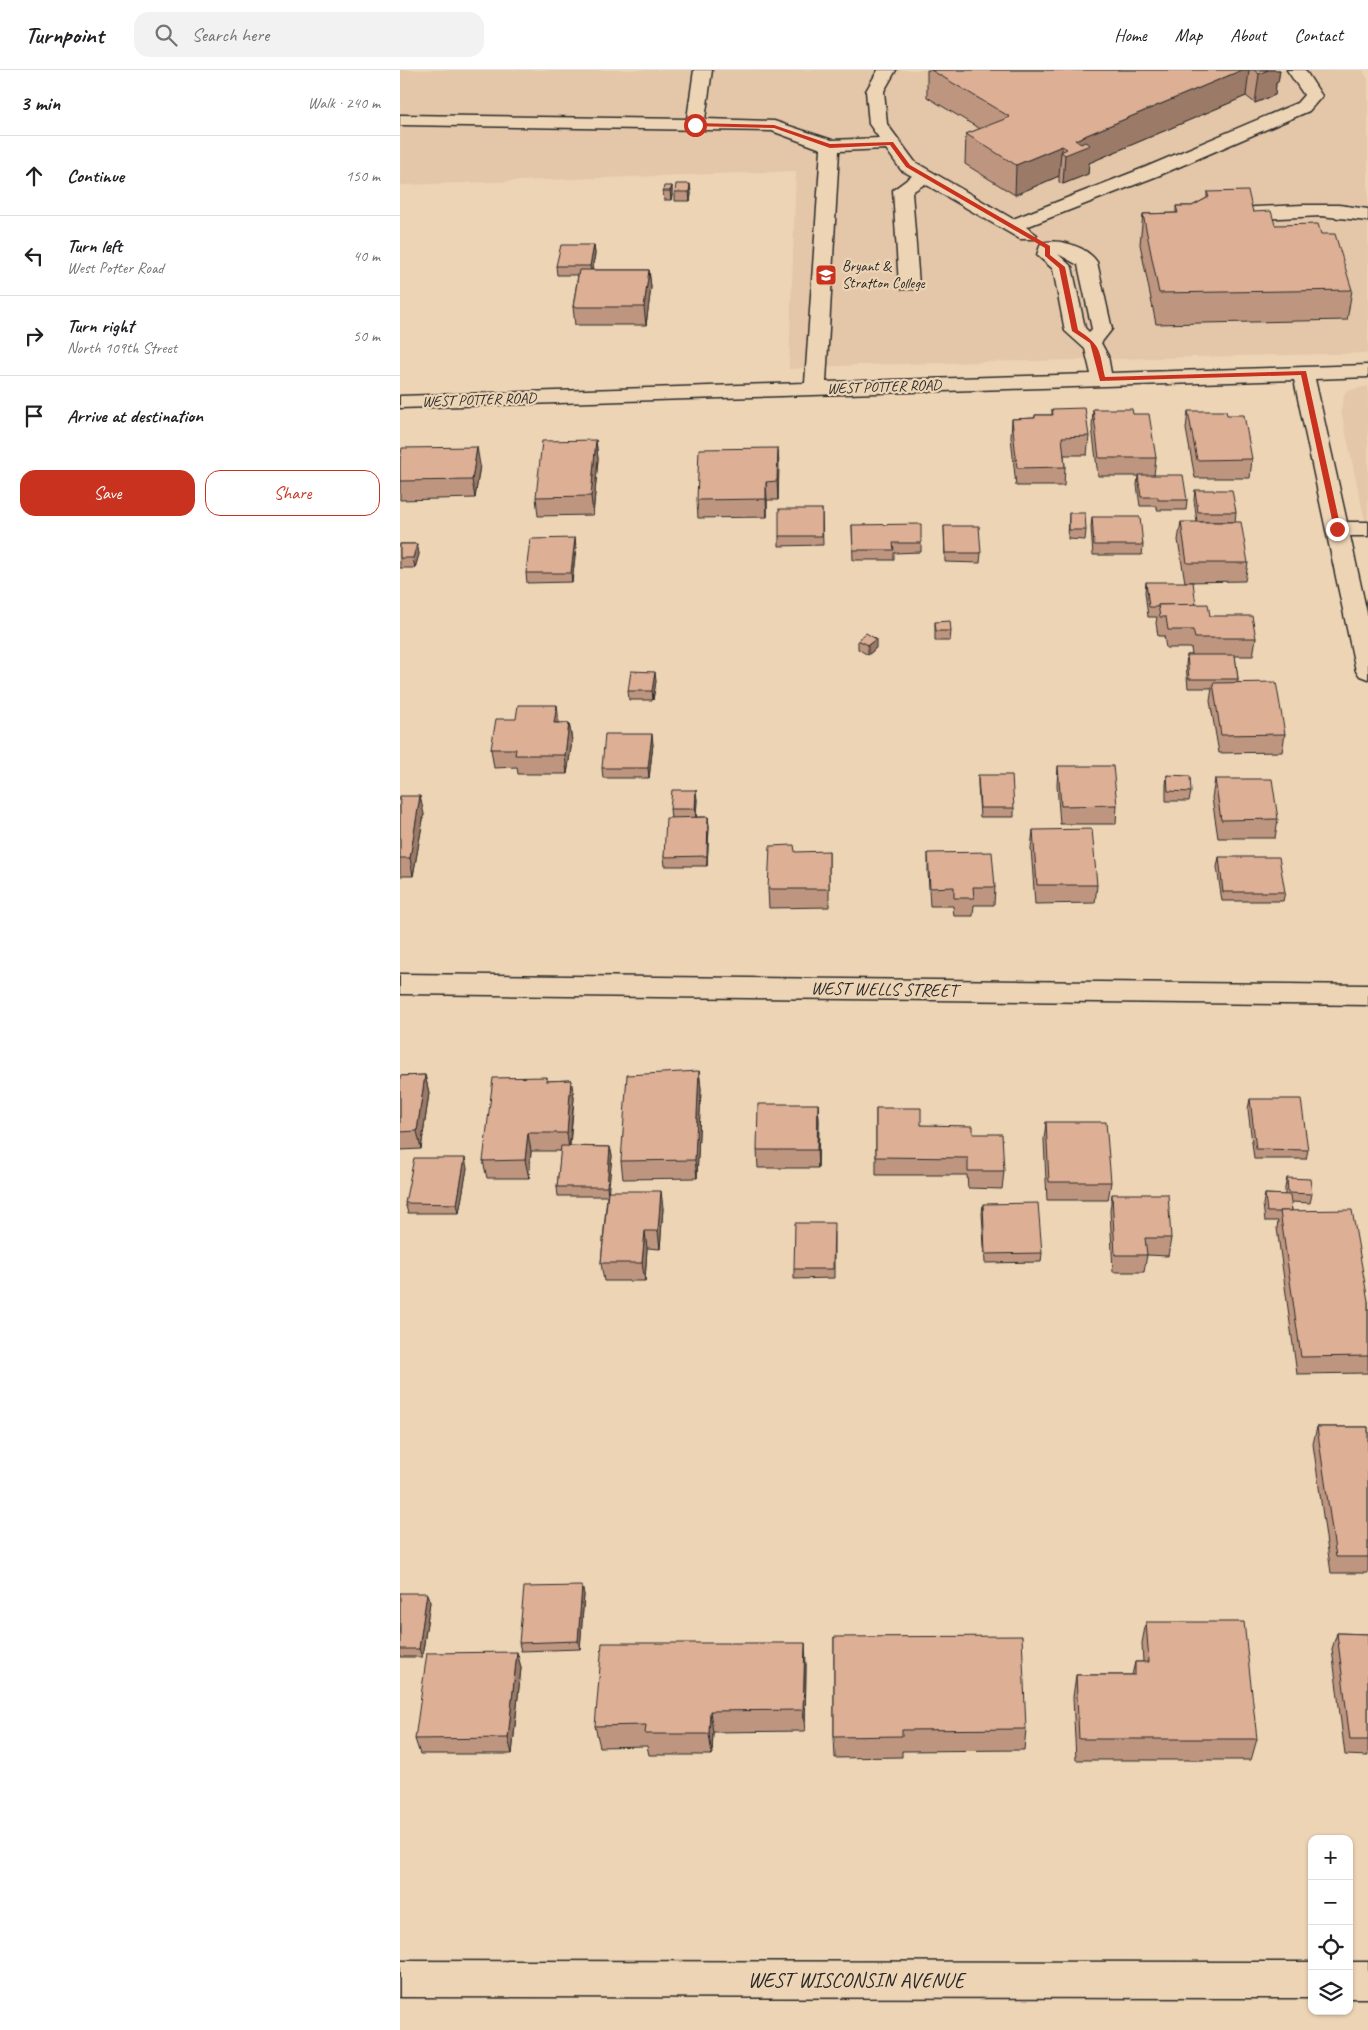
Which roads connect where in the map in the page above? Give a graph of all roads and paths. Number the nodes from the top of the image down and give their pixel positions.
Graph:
1 (703, 70) edge
2 (888, 70) edge
3 (1296, 70) edge
4 (400, 120) edge
5 (695, 125) junction
6 (891, 143) junction
7 (830, 146) junction
8 (924, 176) junction
9 (1214, 214) edge
10 (1368, 215) edge
11 (1012, 226) junction
12 (1048, 247) junction
13 (909, 285) dead end
14 (1092, 342) junction
15 (1368, 371) edge
16 (1303, 373) junction
17 (1102, 379) junction
18 (815, 389) junction
19 (400, 402) edge
20 (1337, 529) junction
21 (1368, 529) edge
22 (1368, 671) edge
23 (400, 984) edge
24 (1368, 995) edge
25 (400, 1979) edge
26 (1308, 1980) edge
27 (1353, 1980) edge
28 (1368, 1980) edge

1 - 5 street
2 - 6 street
3 - 11 street
4 - 5 street
5 - 7 street
6 - 7 street
6 - 8 street
7 - 18 street
8 - 11 street
8 - 13 street
9 - 10 street
11 - 12 street
12 - 14 street
12 - 14 street
14 - 17 street
15 - 16 street, WEST POTTER ROAD
16 - 17 street, WEST POTTER ROAD
16 - 20 street
17 - 18 street, WEST POTTER ROAD
18 - 19 street, WEST POTTER ROAD
20 - 21 street
20 - 22 street
23 - 24 street, WEST WELLS STREET
25 - 26 street, WEST WISCONSIN AVENUE
27 - 28 street

